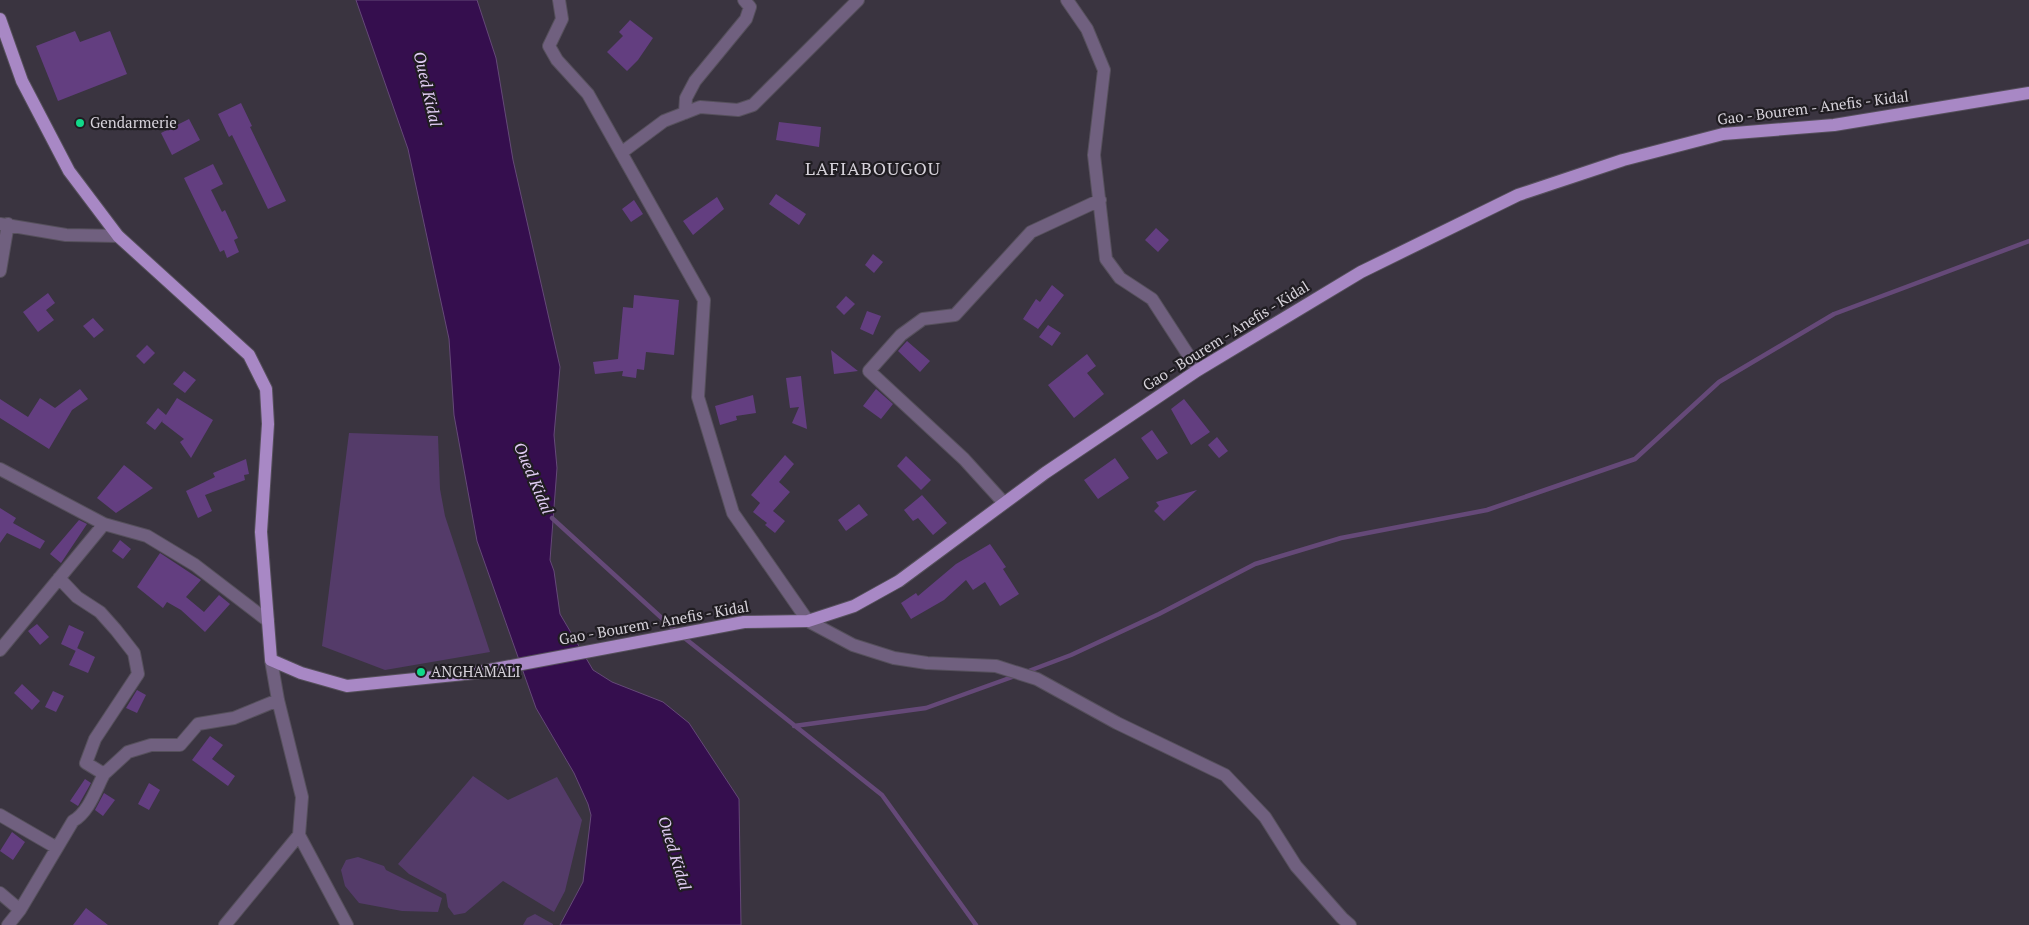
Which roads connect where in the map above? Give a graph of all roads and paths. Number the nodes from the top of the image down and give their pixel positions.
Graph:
1 (559, 0) edge
2 (744, 0) edge
3 (858, 0) edge
4 (1067, 0) edge
5 (0, 19) edge
6 (2029, 93) edge
7 (685, 113) junction
8 (621, 152) junction
9 (1100, 200) junction
10 (4, 224) edge
11 (118, 236) junction
12 (0, 271) edge
13 (1198, 370) junction
14 (0, 468) edge
15 (1004, 503) junction
16 (104, 524) junction
17 (59, 578) junction
18 (268, 621) junction
19 (808, 621) junction
20 (0, 650) edge
21 (271, 660) junction
22 (278, 700) junction
23 (104, 774) junction
24 (0, 814) edge
25 (299, 835) junction
26 (57, 848) junction
27 (0, 893) edge
28 (20, 910) junction
29 (8, 925) edge
30 (225, 925) edge
31 (347, 925) edge
32 (1350, 925) edge

1 - 8 street
2 - 7 street
3 - 7 street
4 - 9 street
5 - 11 main road
6 - 13 main road, Gao - Bourem - Anefis - Kidal
7 - 8 street
8 - 19 street
9 - 13 street
9 - 15 street
10 - 11 street
10 - 12 street
11 - 18 main road
13 - 15 main road, Gao - Bourem - Anefis - Kidal
14 - 16 street
15 - 19 main road, Gao - Bourem - Anefis - Kidal
16 - 17 street
16 - 18 street
17 - 20 street
17 - 23 street
18 - 21 main road
19 - 21 main road, Gao - Bourem - Anefis - Kidal
19 - 32 street
21 - 22 street
22 - 23 street
22 - 25 street
23 - 26 street
24 - 26 street
25 - 30 street
25 - 31 street
26 - 28 street
27 - 28 street
28 - 29 street

